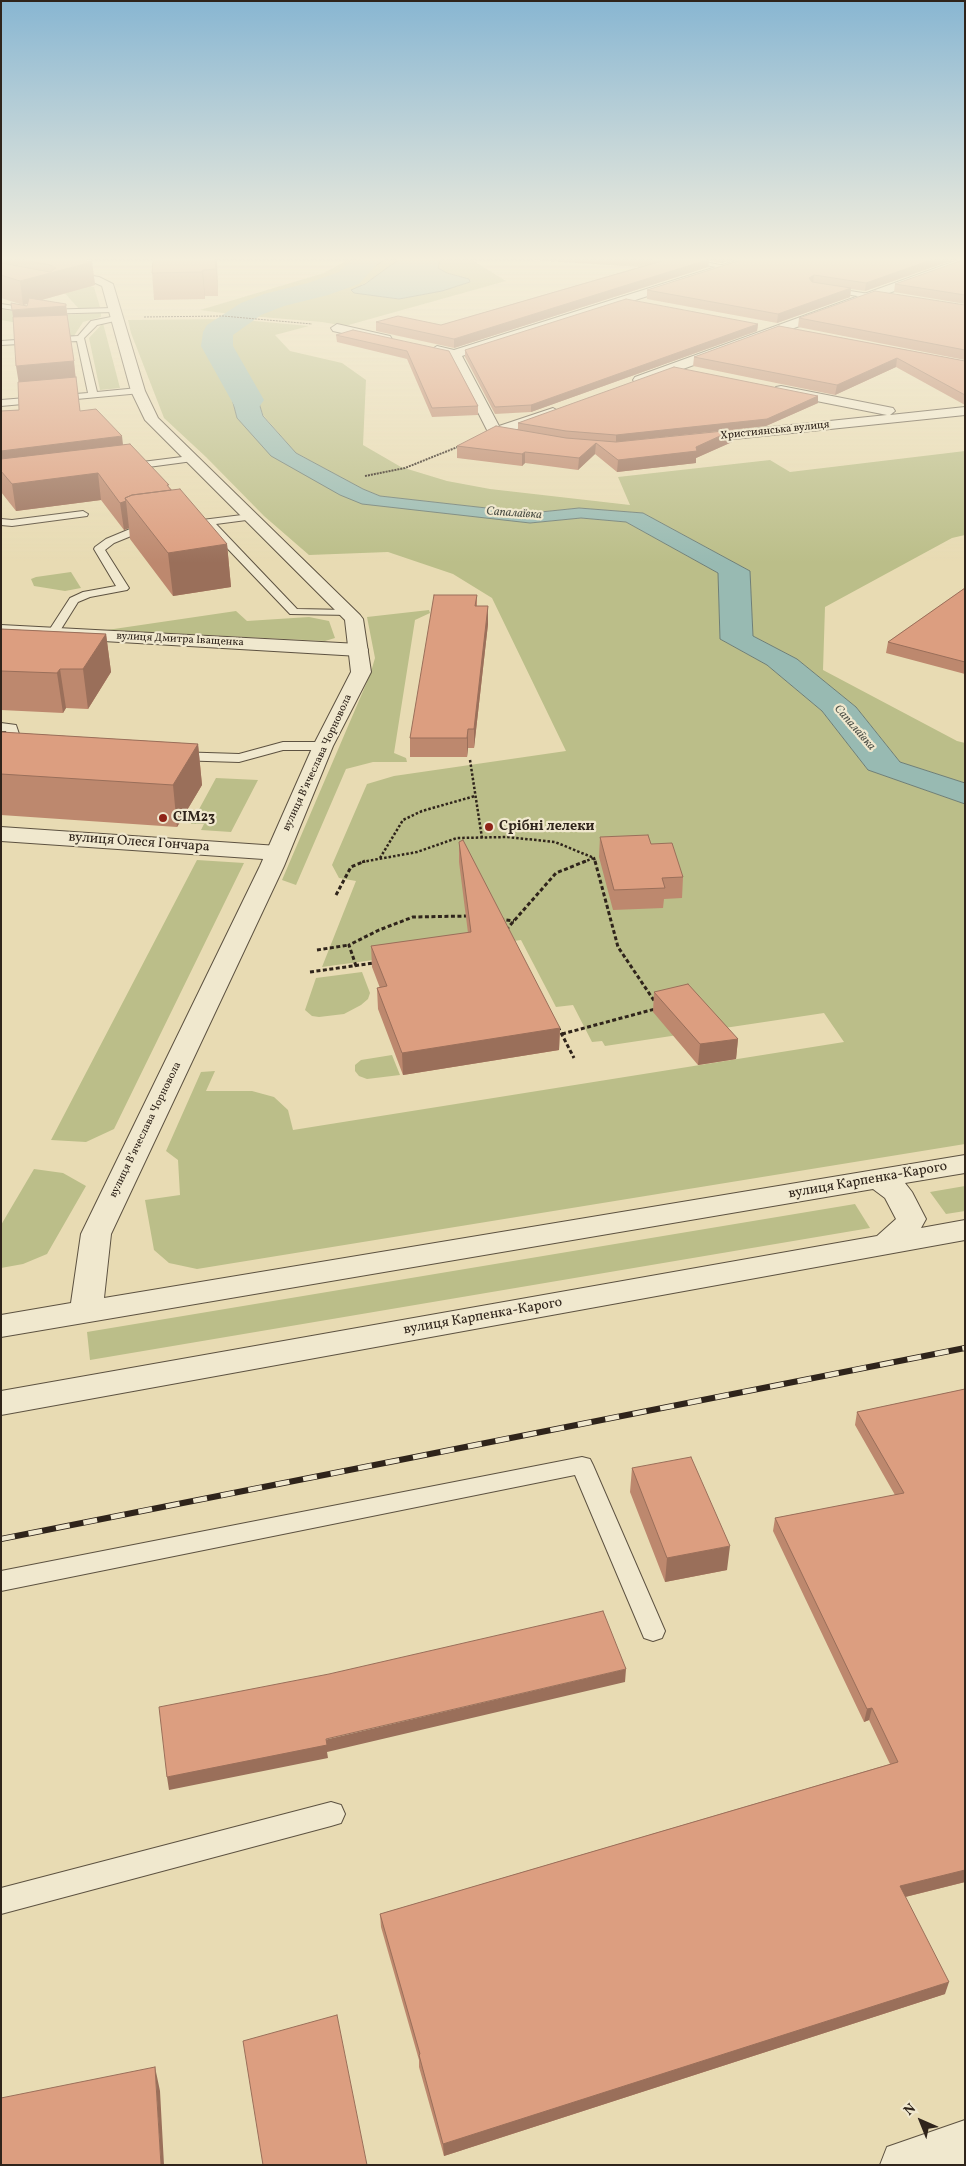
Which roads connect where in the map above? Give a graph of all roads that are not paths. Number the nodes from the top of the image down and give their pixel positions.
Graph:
1 (85, 361) edge
2 (129, 361) edge
3 (459, 361) edge
4 (691, 361) edge
5 (672, 368) junction
6 (701, 374) edge
7 (626, 385) edge
8 (769, 387) edge
9 (138, 391) junction
10 (93, 394) junction
11 (1, 403) edge
12 (560, 409) edge
13 (965, 411) edge
14 (914, 416) junction
15 (495, 432) junction
16 (522, 437) edge
17 (683, 441) edge
18 (190, 458) junction
19 (115, 468) edge
20 (83, 514) dead end
21 (250, 517) junction
22 (1, 522) edge
23 (209, 523) junction
24 (347, 613) junction
25 (1, 630) edge
26 (54, 632) junction
27 (359, 650) junction
28 (1, 727) edge
29 (323, 746) junction
30 (38, 753) edge
31 (162, 756) edge
32 (1, 834) edge
33 (278, 853) junction
34 (965, 1164) edge
35 (879, 1179) junction
36 (965, 1230) edge
37 (886, 1244) junction
38 (86, 1311) junction
39 (1, 1326) edge
40 (1, 1403) edge
41 (1, 1582) edge
42 (653, 1631) dead end
43 (331, 1814) dead end
44 (1, 1901) edge
45 (965, 2145) edge
46 (906, 2165) edge

1 - 10 lane
2 - 9 street, вулиця Вʼячеслава Чорновола
3 - 15 street
4 - 5 street
5 - 6 street
5 - 7 street
8 - 14 street
9 - 10 lane
9 - 18 street, вулиця Вʼячеслава Чорновола
10 - 11 lane
12 - 15 street
13 - 14 street, Християнська вулиця
14 - 17 street, Християнська вулиця
15 - 16 street
18 - 19 lane
18 - 21 street, вулиця Вʼячеслава Чорновола
20 - 22 lane
21 - 23 lane
21 - 24 street, вулиця Вʼячеслава Чорновола
23 - 24 lane
23 - 26 lane
24 - 27 street, вулиця Вʼячеслава Чорновола
25 - 26 street, вулиця Дмитра Іващенка
26 - 27 street, вулиця Дмитра Іващенка
27 - 29 street, вулиця Вʼячеслава Чорновола
28 - 30 lane
29 - 31 lane
29 - 33 street, вулиця Вʼячеслава Чорновола
32 - 33 street, вулиця Олеся Гончара
33 - 38 street, вулиця Вʼячеслава Чорновола
34 - 35 street, вулиця Карпенка-Карого
35 - 37 street
35 - 38 street, вулиця Карпенка-Карого
36 - 37 street, вулиця Карпенка-Карого
37 - 40 street, вулиця Карпенка-Карого
38 - 39 street, вулиця Карпенка-Карого
41 - 42 lane
43 - 44 lane
45 - 46 street

